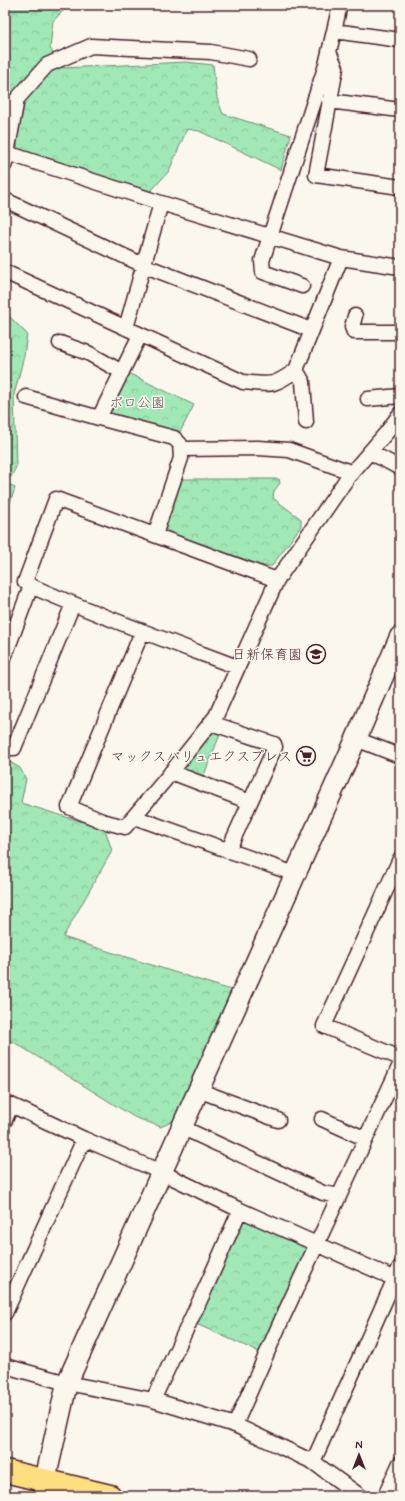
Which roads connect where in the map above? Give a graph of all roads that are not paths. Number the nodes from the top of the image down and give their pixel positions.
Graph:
1 (340, 5) edge
2 (334, 31) junction
3 (400, 40) edge
4 (329, 52) junction
5 (249, 59) dead end
6 (329, 101) junction
7 (400, 110) edge
8 (6, 158) edge
9 (400, 187) edge
10 (5, 200) edge
11 (161, 203) junction
12 (270, 237) junction
13 (341, 258) junction
14 (143, 265) junction
15 (400, 267) edge
16 (5, 272) edge
17 (302, 286) dead end
18 (356, 316) dead end
19 (126, 328) junction
20 (311, 330) junction
21 (400, 332) edge
22 (140, 335) junction
23 (60, 343) dead end
24 (296, 370) junction
25 (122, 372) junction
26 (400, 396) edge
27 (26, 397) dead end
28 (368, 399) dead end
29 (400, 414) edge
30 (99, 418) junction
31 (306, 422) dead end
32 (181, 449) junction
33 (370, 452) junction
34 (400, 468) edge
35 (351, 474) junction
36 (155, 535) junction
37 (277, 580) junction
38 (31, 586) junction
39 (73, 604) junction
40 (142, 632) junction
41 (398, 647) edge
42 (5, 655) edge
43 (237, 667) junction
44 (211, 723) junction
45 (356, 739) junction
46 (5, 748) edge
47 (400, 756) edge
48 (171, 772) junction
49 (250, 802) junction
50 (134, 817) junction
51 (228, 851) junction
52 (400, 860) edge
53 (295, 874) junction
54 (400, 1058) edge
55 (400, 1065) edge
56 (198, 1090) junction
57 (322, 1119) dead end
58 (5, 1120) edge
59 (278, 1120) dead end
60 (181, 1127) junction
61 (366, 1139) junction
62 (84, 1140) junction
63 (161, 1172) junction
64 (340, 1196) junction
65 (240, 1210) junction
66 (317, 1244) junction
67 (398, 1276) edge
68 (5, 1313) edge
69 (5, 1366) edge
70 (67, 1383) junction
71 (153, 1400) junction
72 (234, 1425) junction
73 (313, 1462) junction
74 (400, 1463) edge
75 (5, 1470) edge
76 (43, 1488) edge
77 (110, 1496) edge
78 (360, 1496) edge
79 (385, 1496) edge

1 - 2 street
2 - 3 street
2 - 4 street
4 - 6 street
4 - 12 street
5 - 8 street
6 - 7 street
6 - 9 street
8 - 11 street
10 - 14 street
11 - 12 street
11 - 14 street
12 - 13 street
12 - 17 street
13 - 15 street
13 - 20 street
14 - 19 street
14 - 20 street
16 - 19 street
18 - 21 street
19 - 22 street
20 - 24 street
22 - 24 street
22 - 25 street
23 - 25 street
24 - 31 street
25 - 30 street
26 - 28 street
27 - 30 street
29 - 33 street
30 - 32 street
32 - 35 street
32 - 36 street
33 - 34 street
33 - 35 street
35 - 37 street
36 - 37 street
36 - 38 street
37 - 43 street
38 - 39 street
38 - 42 street
39 - 40 street
39 - 46 street
40 - 43 street
40 - 50 street
41 - 45 street
43 - 44 street
44 - 48 street
44 - 49 street
45 - 47 street
45 - 53 street
48 - 49 street
48 - 50 street
49 - 51 street
50 - 51 street
51 - 53 street
52 - 54 street
53 - 56 street
55 - 61 street
56 - 59 street
56 - 60 street
57 - 61 street
58 - 62 street
60 - 63 street
60 - 64 street
61 - 64 street
62 - 63 street
62 - 68 street
63 - 65 street
63 - 70 street
64 - 66 street
65 - 66 street
65 - 71 street
66 - 67 street
66 - 72 street
67 - 73 street
69 - 70 street
70 - 71 street
70 - 76 street
71 - 72 street
72 - 73 street
73 - 78 street
74 - 79 street
75 - 76 main road
76 - 77 main road

